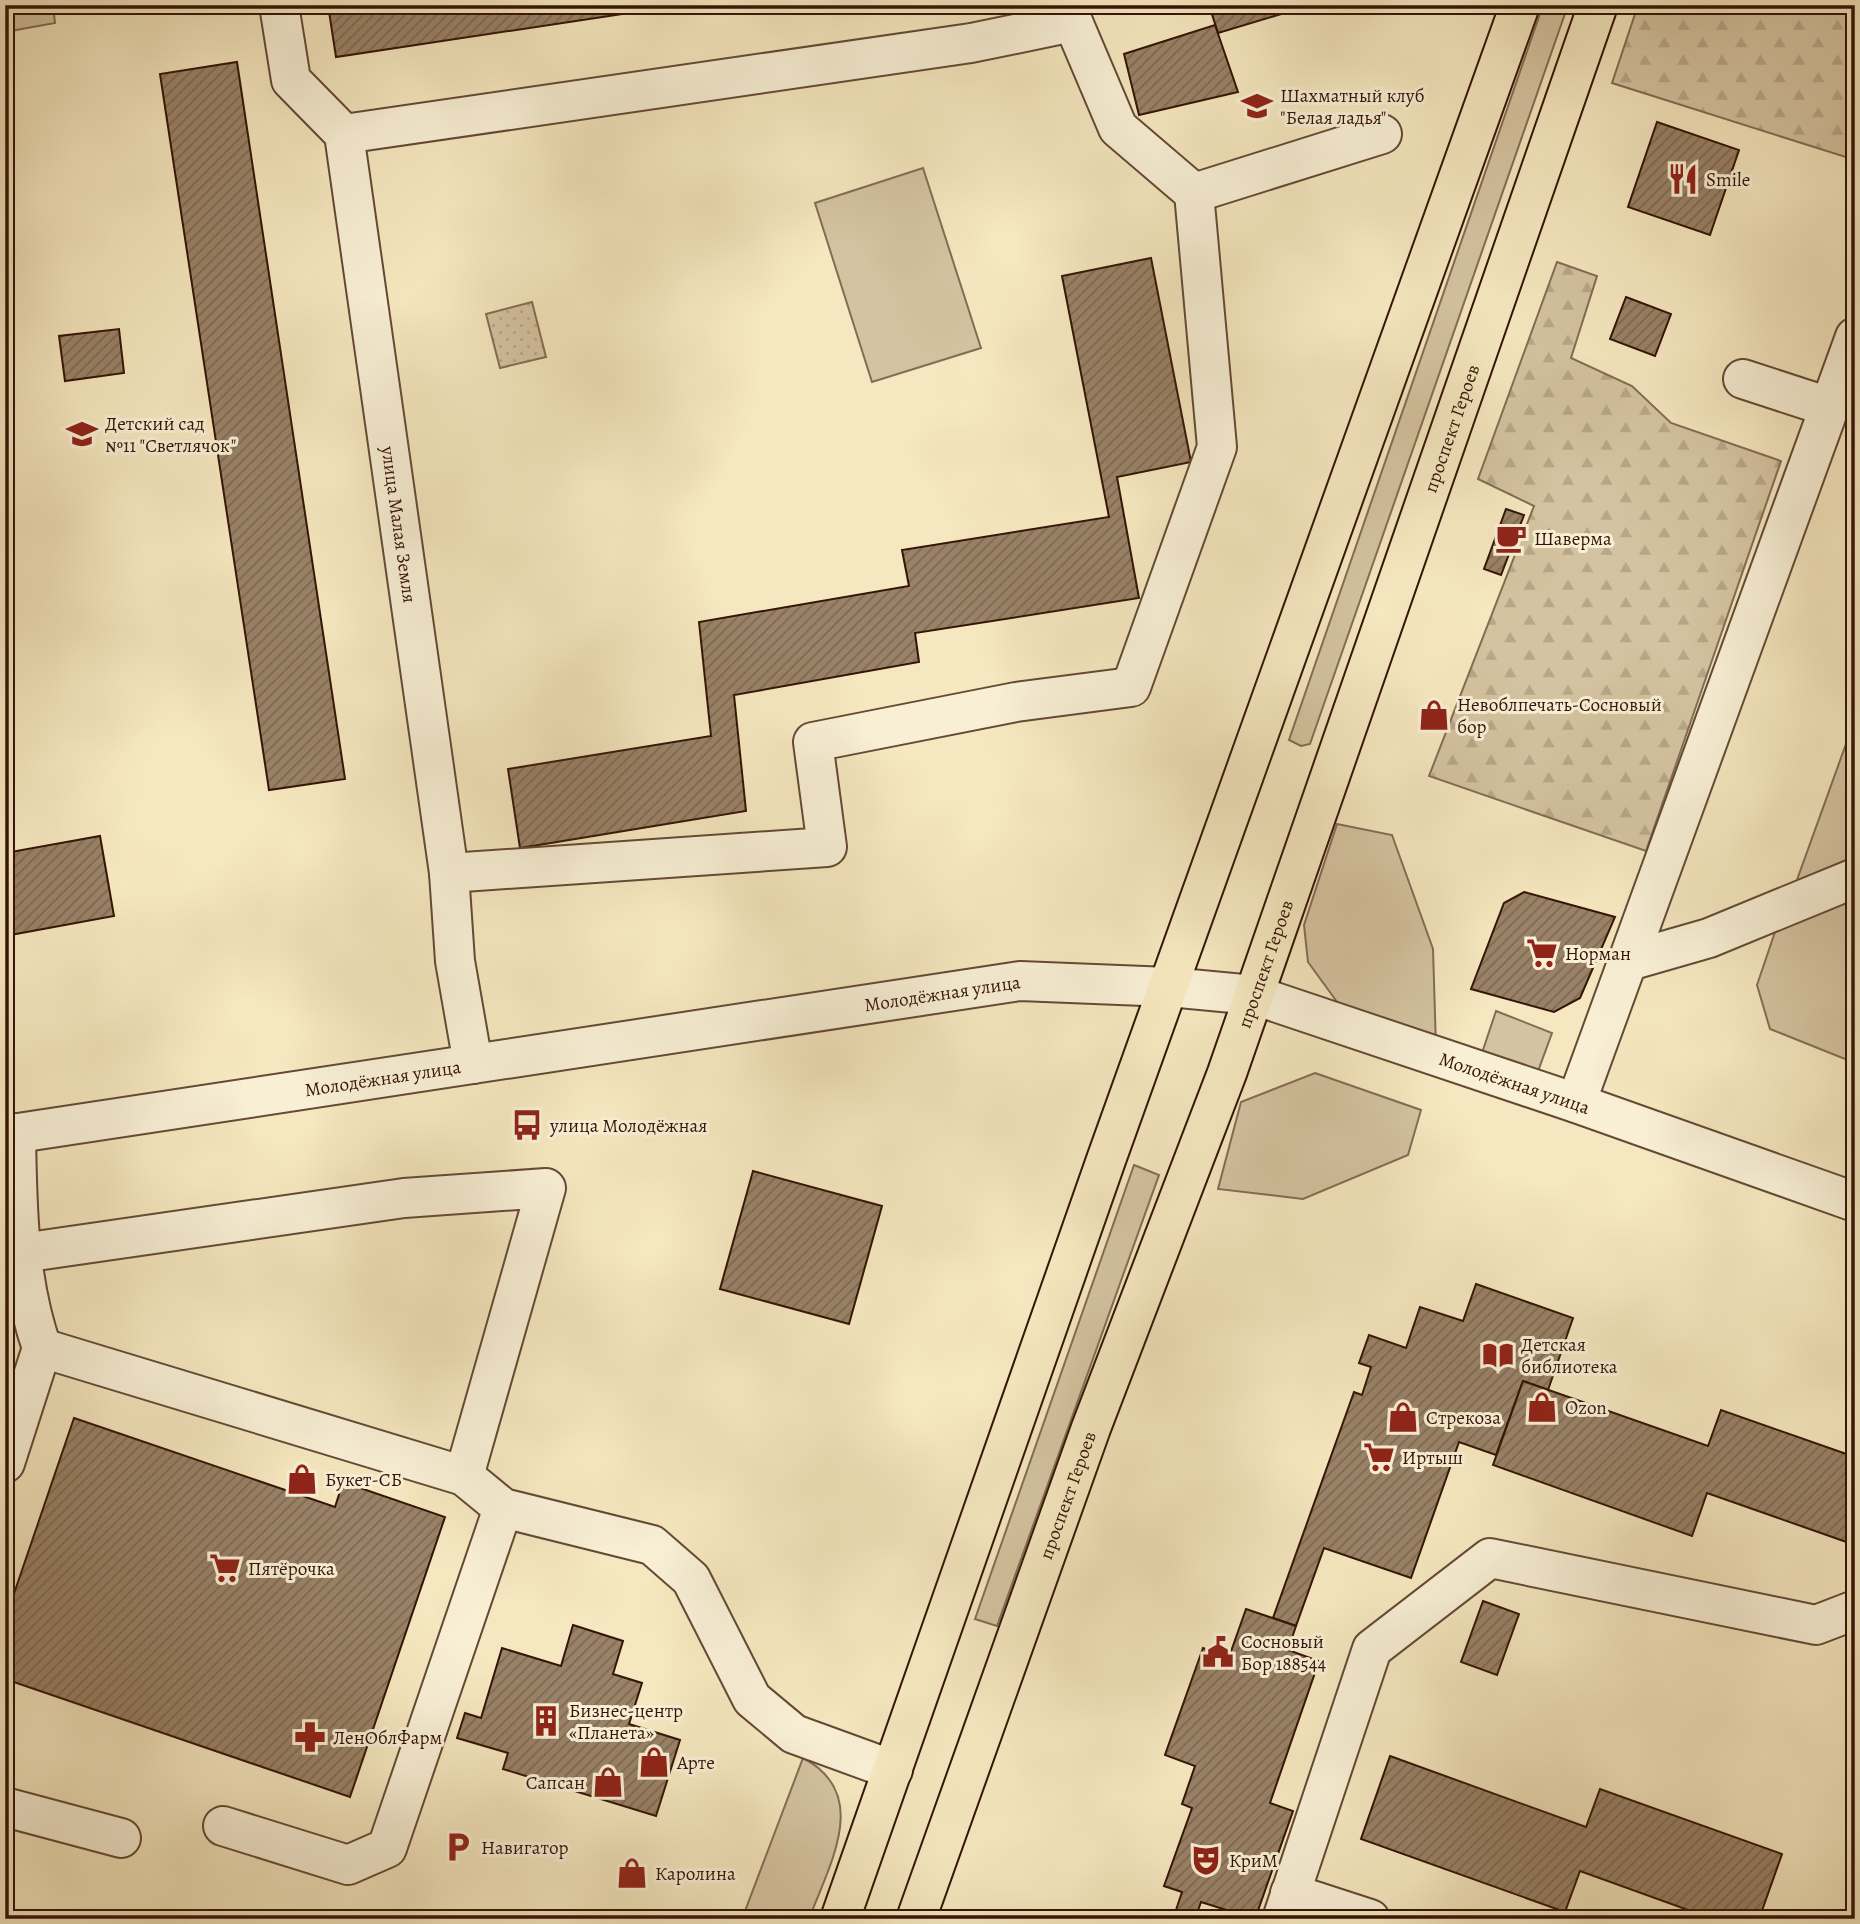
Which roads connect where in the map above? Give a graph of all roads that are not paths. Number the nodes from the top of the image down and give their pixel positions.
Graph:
1 (279, 5) edge
2 (1520, 5) edge
3 (1598, 5) edge
4 (1077, 14) edge
5 (344, 134) junction
6 (1382, 134) dead end
7 (1194, 193) junction
8 (1855, 337) edge
9 (1742, 379) dead end
10 (1829, 407) junction
11 (449, 873) junction
12 (1855, 878) edge
13 (1629, 961) junction
14 (1169, 987) junction
15 (1254, 995) junction
16 (472, 1064) junction
17 (1576, 1103) junction
18 (10, 1134) edge
19 (1855, 1202) edge
20 (22, 1253) junction
21 (42, 1348) junction
22 (5, 1463) edge
23 (464, 1476) junction
24 (503, 1508) junction
25 (1855, 1610) edge
26 (892, 1770) junction
27 (5, 1807) edge
28 (223, 1826) dead end
29 (121, 1838) dead end
30 (1286, 1906) edge
31 (840, 1919) edge
32 (916, 1919) edge
33 (1370, 1919) edge

1 - 5 street
2 - 14 main road
3 - 15 main road, проспект Героев
4 - 5 street
4 - 7 street
5 - 11 street, улица Малая Земля
6 - 7 street
7 - 11 street
8 - 10 street
9 - 10 street
10 - 13 street
11 - 16 street, улица Малая Земля
12 - 13 street
13 - 17 street
14 - 15 street, Молодёжная улица
14 - 16 street, Молодёжная улица
14 - 26 main road
15 - 17 street, Молодёжная улица
15 - 32 main road, проспект Героев
16 - 18 street, Молодёжная улица
17 - 19 street, Молодёжная улица
18 - 20 street
20 - 21 street
20 - 23 street
21 - 22 street
21 - 23 street
23 - 24 street
24 - 26 street
24 - 28 street
25 - 30 street
26 - 31 main road
27 - 29 street
30 - 33 street

